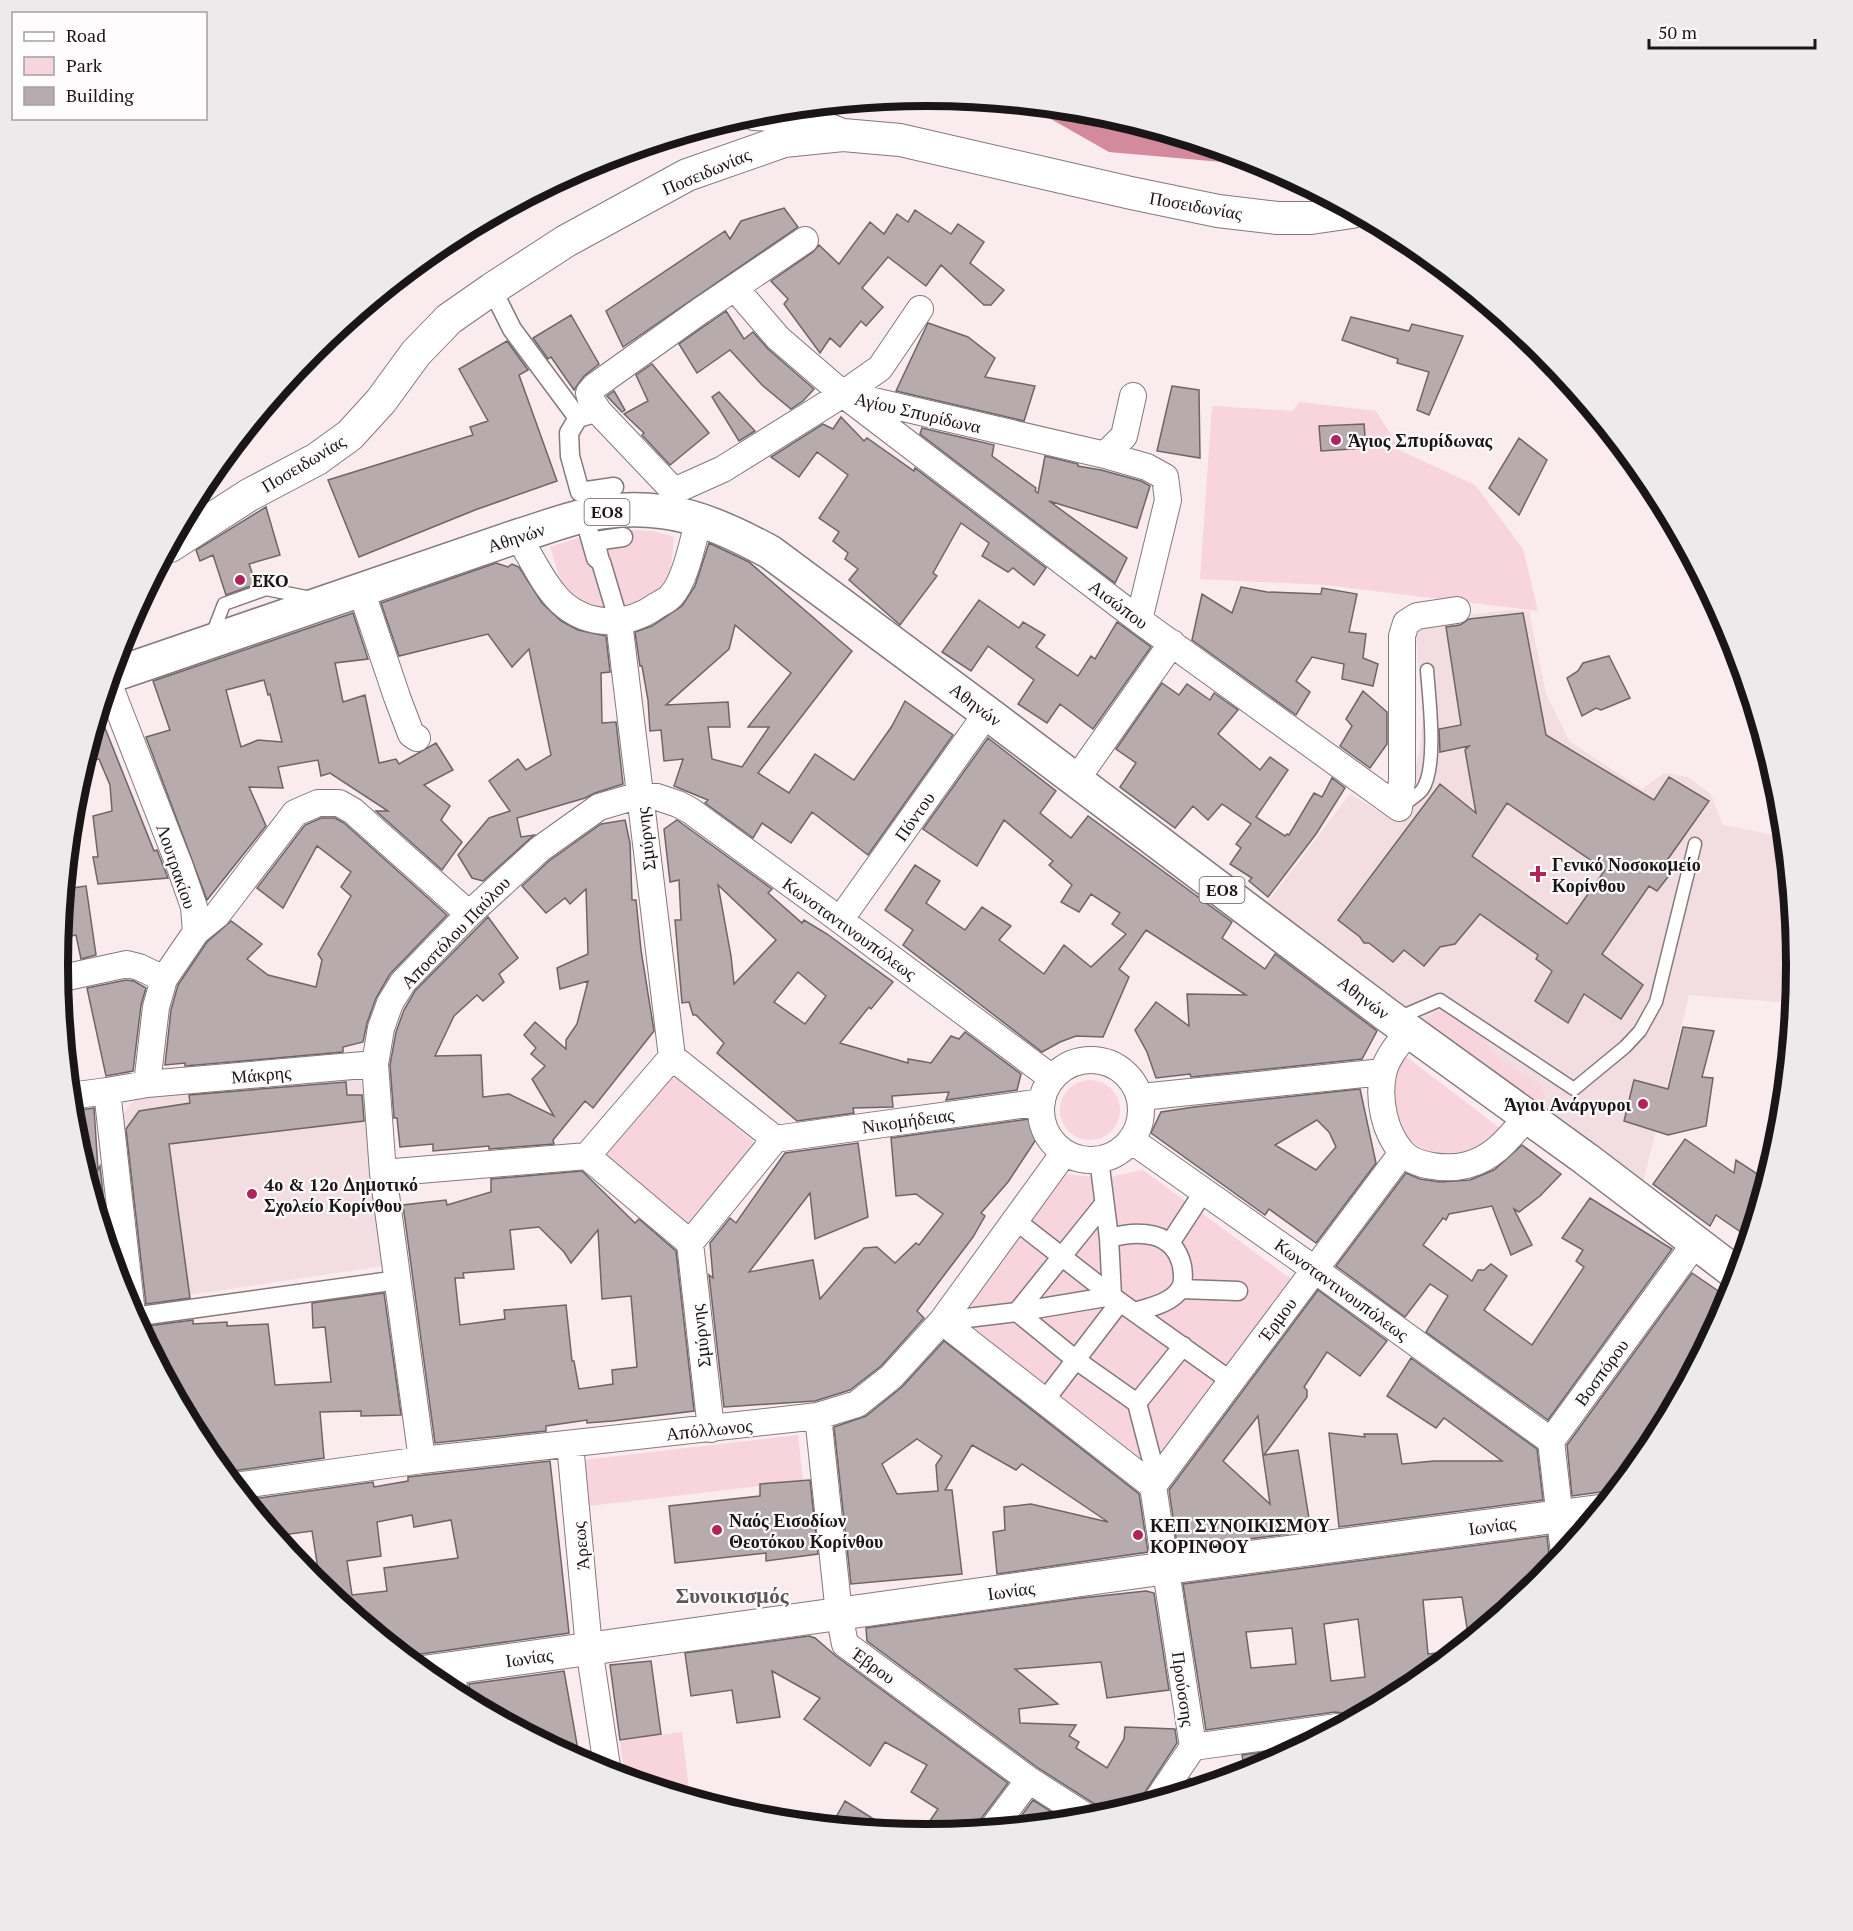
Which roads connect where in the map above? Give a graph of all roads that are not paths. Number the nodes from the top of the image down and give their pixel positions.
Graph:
1 (794, 117) edge
2 (843, 135) junction
3 (1341, 214) edge
4 (805, 240) dead end
5 (735, 288) junction
6 (492, 289) junction
7 (920, 309) dead end
8 (843, 394) junction
9 (1133, 396) dead end
10 (589, 415) junction
11 (1105, 455) junction
12 (614, 487) dead end
13 (681, 507) junction
14 (584, 516) junction
15 (518, 536) junction
16 (623, 537) dead end
17 (182, 538) edge
18 (601, 562) junction
19 (361, 590) junction
20 (1457, 610) dead end
21 (1139, 620) junction
22 (619, 622) junction
23 (1172, 643) junction
24 (1427, 670) dead end
25 (119, 673) edge
26 (112, 692) edge
27 (987, 713) junction
28 (417, 738) dead end
29 (1076, 780) junction
30 (640, 795) junction
31 (1399, 808) junction
32 (1695, 844) dead end
33 (469, 914) junction
34 (840, 920) junction
35 (196, 932) junction
36 (68, 977) edge
37 (164, 979) junction
38 (1401, 1025) junction
39 (672, 1057) junction
40 (375, 1064) junction
41 (1383, 1072) junction
42 (1052, 1078) junction
43 (147, 1083) junction
44 (107, 1091) junction
45 (78, 1094) edge
46 (1141, 1097) junction
47 (1041, 1102) junction
48 (1526, 1118) junction
49 (775, 1139) junction
50 (1131, 1140) junction
51 (1064, 1153) junction
52 (1402, 1153) junction
53 (586, 1156) junction
54 (1099, 1159) junction
55 (383, 1173) junction
56 (1204, 1191) junction
57 (1104, 1204) junction
58 (1015, 1220) junction
59 (1109, 1238) junction
60 (1696, 1242) junction
61 (690, 1243) junction
62 (1170, 1243) junction
63 (1063, 1257) junction
64 (123, 1268) edge
65 (1730, 1268) edge
66 (1314, 1269) junction
67 (398, 1280) junction
68 (1181, 1289) junction
69 (1238, 1291) dead end
70 (1122, 1303) junction
71 (1017, 1312) junction
72 (142, 1314) edge
73 (942, 1321) junction
74 (1183, 1346) junction
75 (1076, 1360) junction
76 (1231, 1381) junction
77 (1045, 1400) junction
78 (1137, 1403) junction
79 (818, 1416) junction
80 (711, 1428) junction
81 (1551, 1441) junction
82 (570, 1444) junction
83 (422, 1460) junction
84 (1155, 1483) junction
85 (243, 1485) edge
86 (1589, 1512) edge
87 (1559, 1516) junction
88 (1563, 1542) edge
89 (1167, 1568) junction
90 (839, 1614) junction
91 (590, 1648) junction
92 (446, 1677) edge
93 (1318, 1730) edge
94 (1193, 1747) junction
95 (606, 1762) edge
96 (1029, 1780) junction
97 (1163, 1791) edge
98 (1077, 1811) edge
99 (997, 1821) edge

1 - 2 street
2 - 3 street, Ποσειδωνίας
2 - 6 street, Ποσειδωνίας
4 - 5 street
5 - 8 street, Αισώπου
5 - 10 street
6 - 10 street
6 - 17 street, Ποσειδωνίας
7 - 8 street
8 - 11 street, Αγίου Σπυρίδωνα
8 - 13 street, Αγίου Σπυρίδωνα
8 - 21 street, Αισώπου
9 - 11 street
10 - 12 street
10 - 13 street
11 - 21 street, Αγίου Σπυρίδωνα
13 - 14 main road, Αθηνών / ΕΟ8
13 - 22 street
13 - 27 main road, Αθηνών / ΕΟ8
14 - 15 main road, Αθηνών / ΕΟ8
14 - 18 street
15 - 19 main road, Αθηνών / ΕΟ8
15 - 22 street
16 - 18 street
18 - 22 street
19 - 25 main road, Αθηνών / ΕΟ8
19 - 28 street
20 - 31 street
21 - 23 street, Αισώπου
22 - 30 street, Σμύρνης
23 - 29 street
23 - 31 street, Αισώπου
24 - 31 lane
26 - 35 street, Λουτρακίου
27 - 29 main road, Αθηνών / ΕΟ8
27 - 34 street, Πόντου
29 - 38 main road, Αθηνών / ΕΟ8
30 - 33 street, Αποστόλου Παύλου
30 - 34 street, Κωνσταντινουπόλεως
30 - 39 street, Σμύρνης
32 - 38 lane
33 - 35 street
33 - 40 street, Αποστόλου Παύλου
34 - 42 street, Κωνσταντινουπόλεως
35 - 37 street, Λουτρακίου
36 - 37 street
37 - 43 street, Λουτρακίου
38 - 41 street
38 - 48 main road, Αθηνών / ΕΟ8
39 - 49 street
39 - 53 street
40 - 43 street, Μάκρης
40 - 55 street, Αποστόλου Παύλου
41 - 46 street
41 - 52 street
42 - 46 street
42 - 47 street
43 - 44 street, Μάκρης
44 - 45 street, Μάκρης
44 - 64 street
46 - 50 street
47 - 49 street, Νικομήδειας
47 - 51 street
48 - 52 street
48 - 60 main road, Αθηνών / ΕΟ8
49 - 61 street
50 - 54 street
50 - 56 street, Κωνσταντινουπόλεως
51 - 54 street
51 - 58 street, Απόλλωνος
52 - 66 street, Έρμου
53 - 55 street
53 - 61 street
54 - 57 street
55 - 67 street, Αποστόλου Παύλου
56 - 62 street
56 - 66 street, Κωνσταντινουπόλεως
57 - 59 street
57 - 63 street
58 - 63 street
58 - 73 street, Απόλλωνος
59 - 62 street
59 - 70 street
60 - 65 main road, Αθηνών / ΕΟ8
60 - 81 street, Βοσπόρου
61 - 80 street, Σμύρνης
62 - 68 street
63 - 70 street
63 - 71 street
66 - 76 street, Έρμου
66 - 81 street, Κωνσταντινουπόλεως
67 - 72 street
67 - 83 street, Αποστόλου Παύλου
68 - 69 street
68 - 70 street
70 - 71 street
70 - 74 street
70 - 75 street
71 - 73 street
71 - 75 street
73 - 77 street
73 - 79 street, Απόλλωνος
74 - 76 street
74 - 78 street
75 - 77 street
75 - 78 street
76 - 84 street, Έρμου
77 - 84 street
78 - 84 street
79 - 80 street, Απόλλωνος
79 - 90 street, Έβρου
80 - 82 street, Απόλλωνος
81 - 87 street
82 - 83 street, Απόλλωνος
82 - 91 street, Άρεως
83 - 85 street, Απόλλωνος
84 - 89 street, Προύσσης
86 - 87 street, Ιωνίας
87 - 88 street
87 - 89 street, Ιωνίας
89 - 90 street, Ιωνίας
89 - 94 street, Προύσσης
90 - 91 street, Ιωνίας
90 - 96 street, Έβρου
91 - 92 street, Ιωνίας
91 - 95 street, Άρεως
93 - 94 street
94 - 97 street, Προύσσης
96 - 98 street, Έβρου
96 - 99 street

